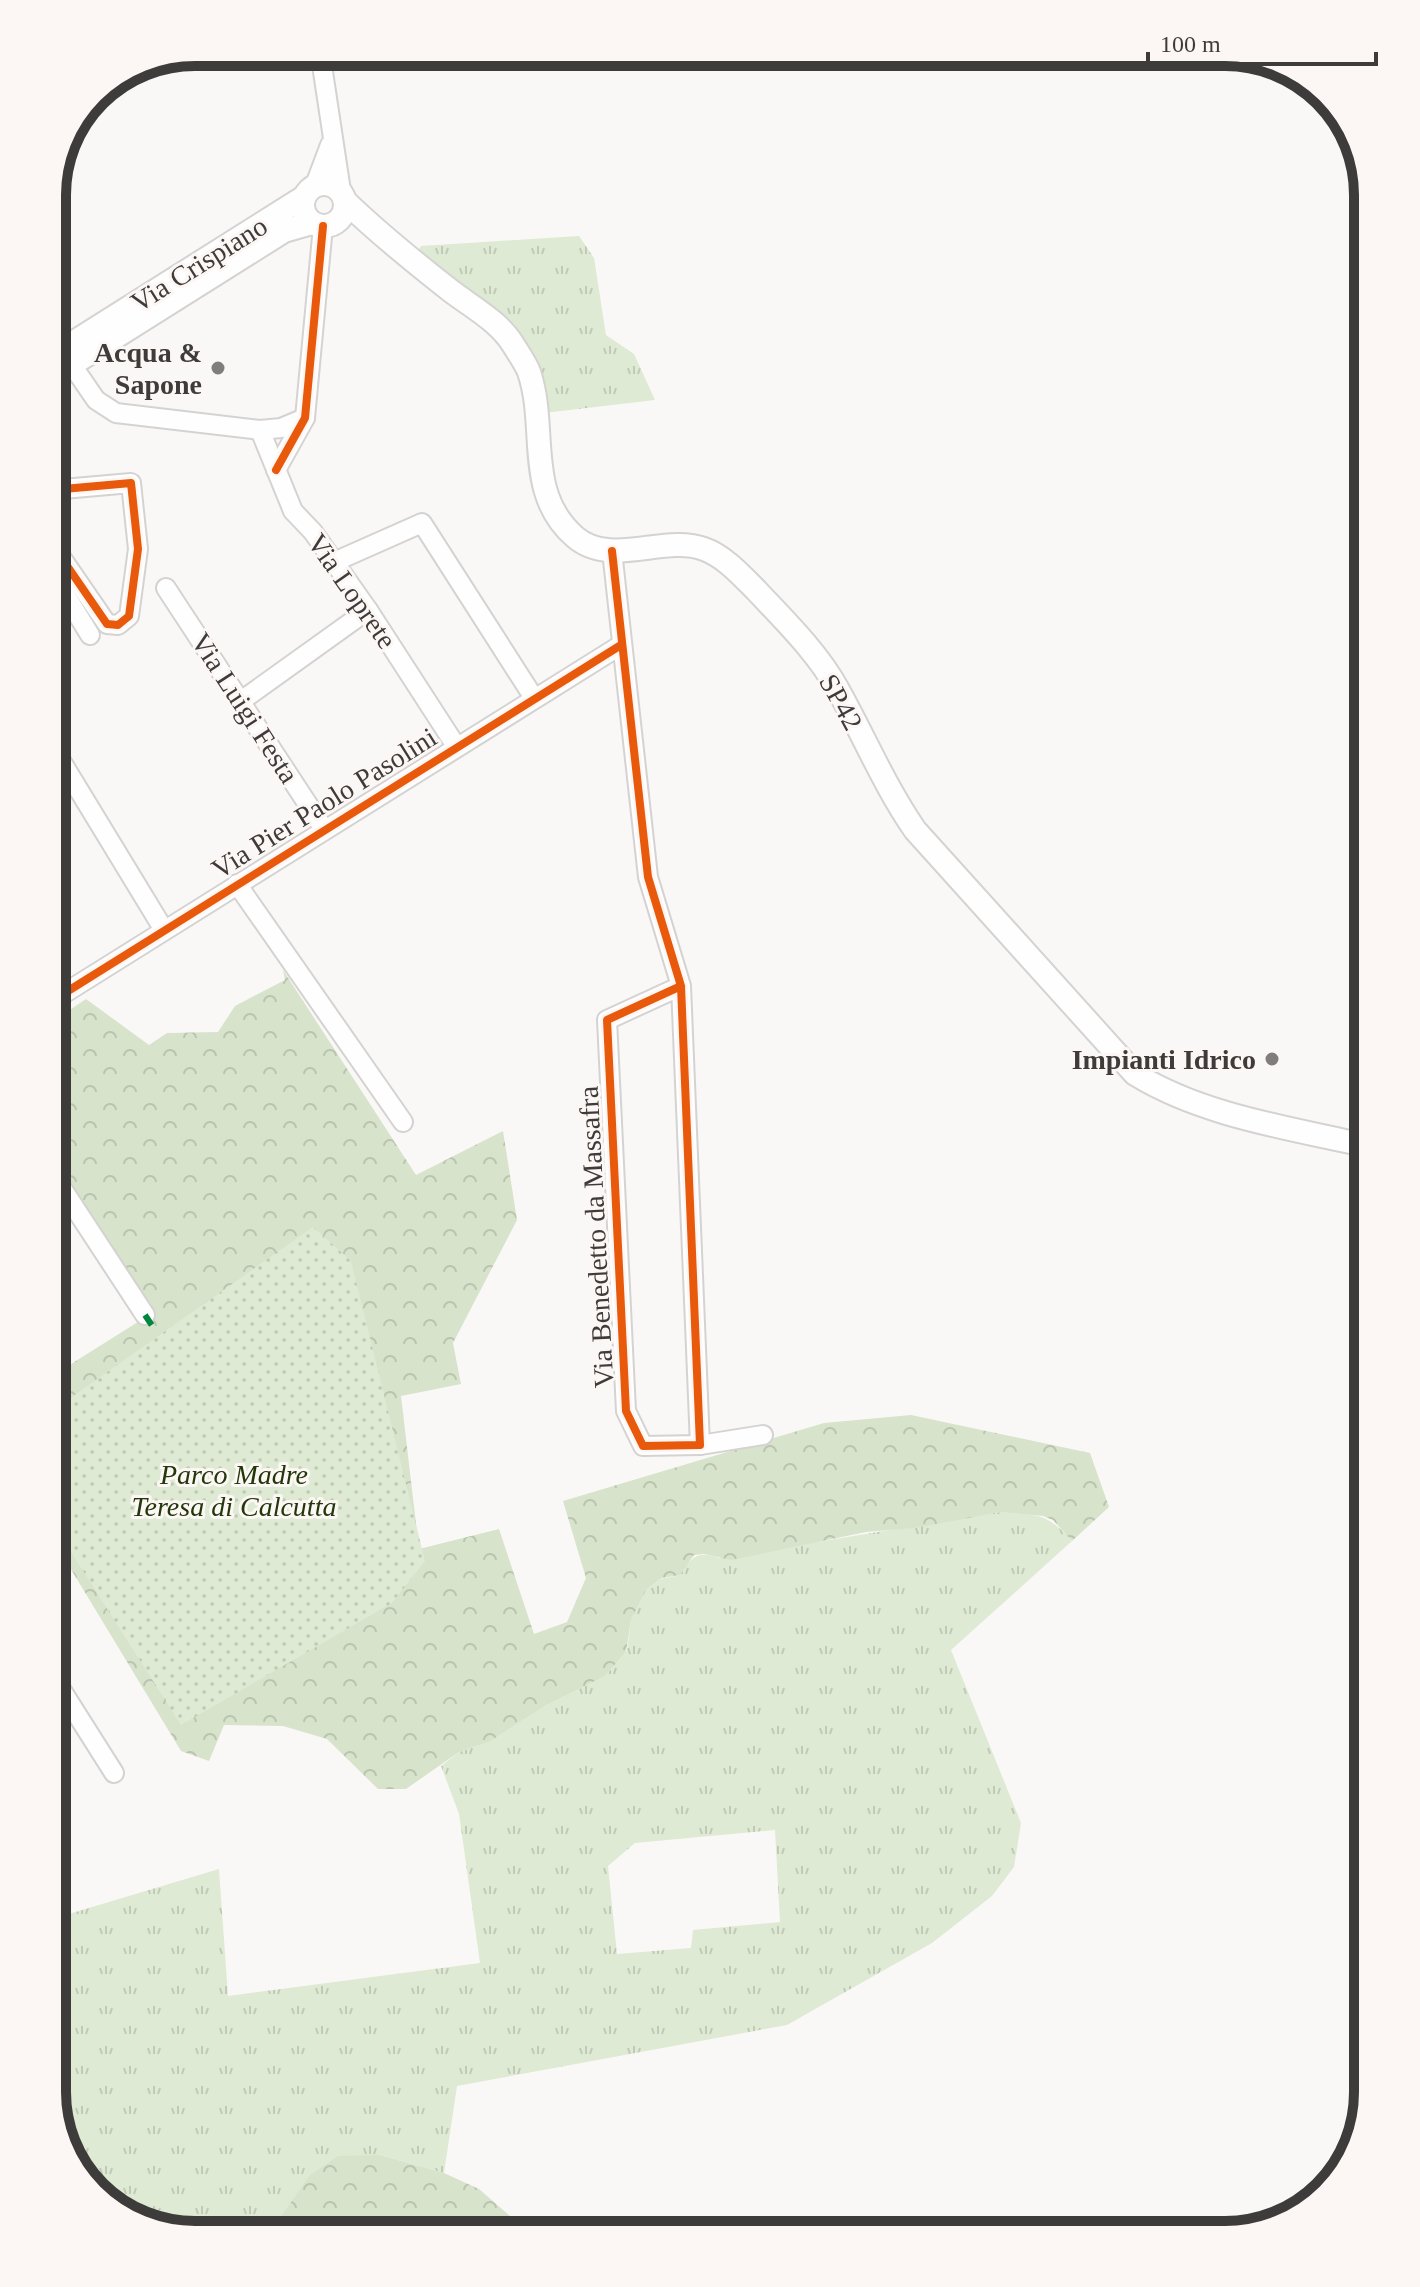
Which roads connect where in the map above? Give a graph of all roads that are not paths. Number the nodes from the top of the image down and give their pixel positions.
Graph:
1 (322, 66) edge
2 (331, 142) junction
3 (310, 191) junction
4 (343, 196) junction
5 (323, 224) junction
6 (379, 234) junction
7 (66, 358) edge
8 (66, 359) edge
9 (66, 366) edge
10 (305, 418) junction
11 (260, 430) junction
12 (276, 470) junction
13 (66, 489) edge
14 (612, 551) junction
15 (334, 562) junction
16 (66, 564) edge
17 (166, 588) dead end
18 (66, 596) edge
19 (368, 610) junction
20 (90, 635) dead end
21 (621, 645) junction
22 (534, 698) junction
23 (241, 701) junction
24 (456, 746) junction
25 (66, 769) edge
26 (324, 829) junction
27 (237, 884) junction
28 (164, 930) junction
29 (681, 986) junction
30 (66, 992) edge
31 (403, 1122) dead end
32 (1354, 1143) edge
33 (66, 1194) edge
34 (145, 1315) dead end
35 (763, 1435) dead end
36 (700, 1445) junction
37 (66, 1697) edge
38 (114, 1773) dead end

1 - 2 street
2 - 3 street
2 - 4 street
3 - 4 main road
3 - 5 main road
3 - 7 main road, Via Crispiano
4 - 5 main road
4 - 6 main road, SP42 / SP42
5 - 6 main road, SP42 / SP42
5 - 8 main road, Via Crispiano
5 - 10 street
6 - 14 main road, SP42 / SP42
9 - 11 street
10 - 11 street
10 - 12 street
11 - 12 street, Via Loprete
12 - 15 street, Via Loprete
13 - 16 street
14 - 21 street
14 - 32 main road, SP42 / SP42
15 - 19 street, Via Loprete
15 - 22 street
17 - 23 street, Via Luigi Festa
18 - 20 street
19 - 23 street
19 - 24 street, Via Loprete
21 - 22 street, Via Pier Paolo Pasolini
21 - 29 street
22 - 24 street, Via Pier Paolo Pasolini
23 - 26 street, Via Luigi Festa
24 - 26 street, Via Pier Paolo Pasolini
25 - 28 street
26 - 27 street, Via Pier Paolo Pasolini
27 - 28 street, Via Pier Paolo Pasolini
27 - 31 street
28 - 30 street, Via Pier Paolo Pasolini
29 - 36 street
29 - 36 street, Via Benedetto da Massafra
33 - 34 street
35 - 36 street, Via Benedetto da Massafra
37 - 38 street

